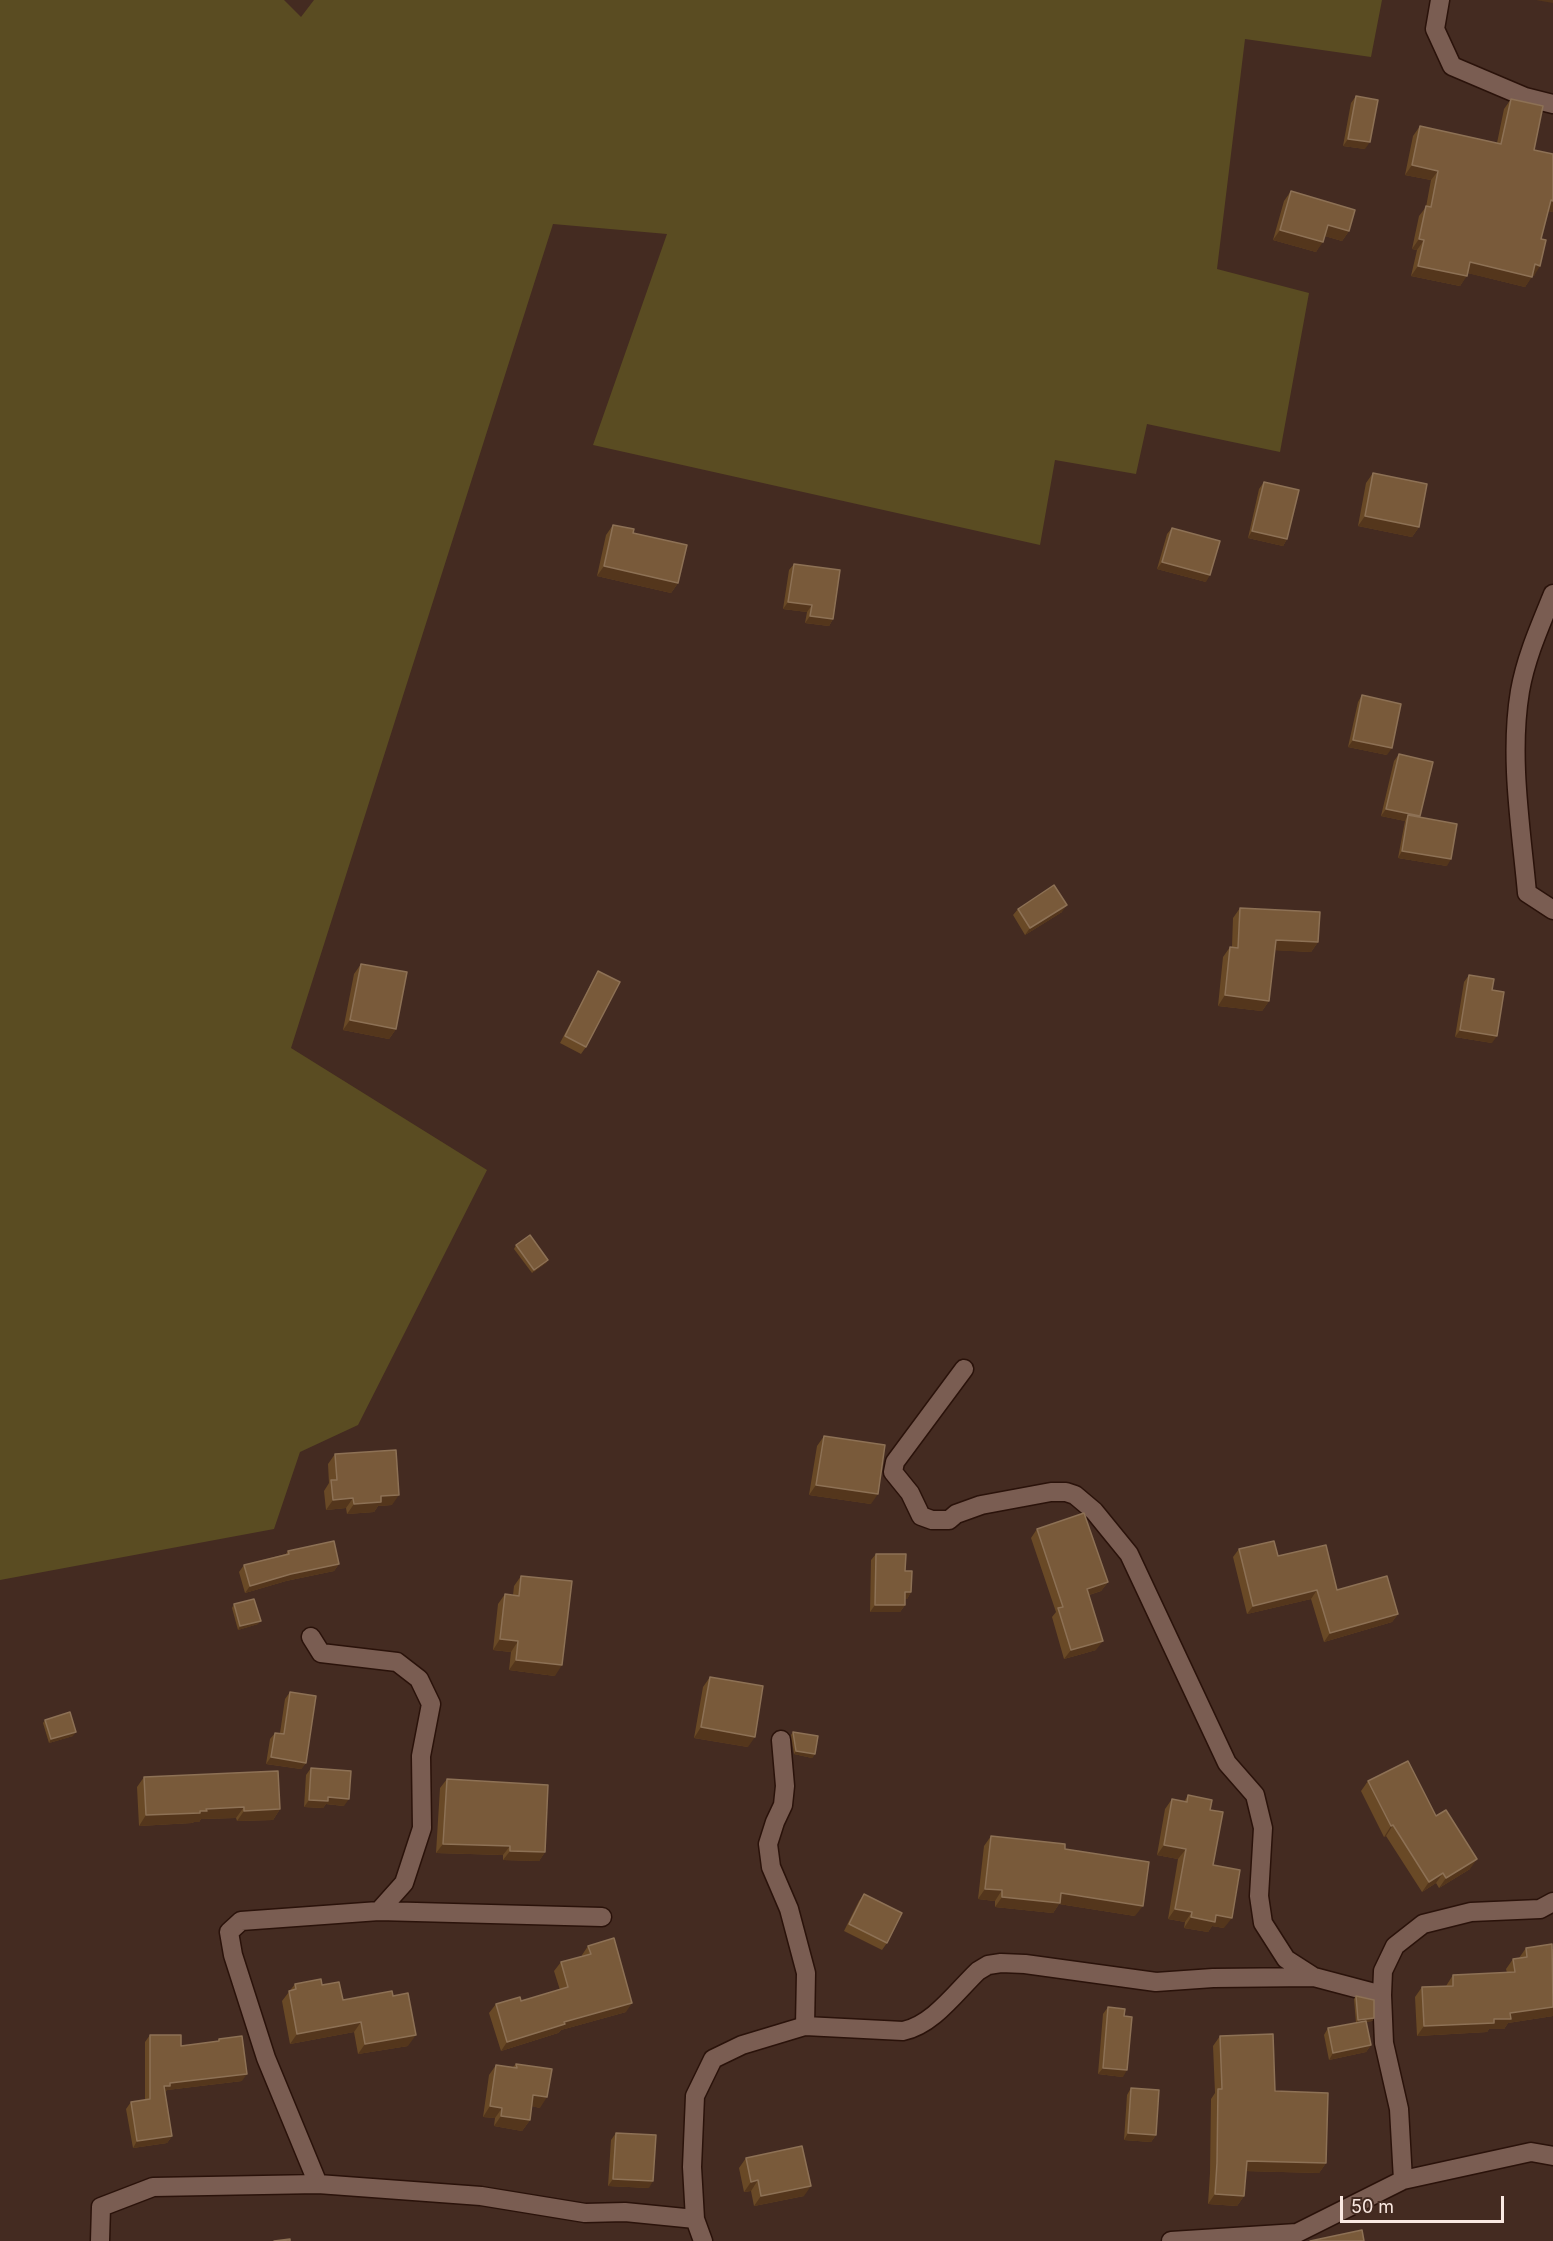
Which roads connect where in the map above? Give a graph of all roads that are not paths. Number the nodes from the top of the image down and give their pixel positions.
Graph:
1 (1440, 0) edge
2 (1553, 104) edge
3 (1553, 594) edge
4 (1553, 910) edge
5 (964, 1369) dead end
6 (311, 1637) dead end
7 (781, 1740) dead end
8 (1553, 1902) edge
9 (379, 1911) junction
10 (602, 1917) dead end
11 (1314, 1977) junction
12 (1382, 1995) junction
13 (805, 2026) junction
14 (1553, 2147) edge
15 (1531, 2152) junction
16 (1553, 2156) edge
17 (1403, 2180) junction
18 (318, 2184) junction
19 (695, 2218) junction
20 (100, 2241) edge
21 (703, 2241) edge
22 (1171, 2241) edge

1 - 2 street
3 - 4 street
5 - 11 street
6 - 9 street
7 - 13 street
8 - 12 street
9 - 10 street
9 - 18 street
11 - 12 street
11 - 13 street
12 - 17 street
13 - 19 street
14 - 15 street
15 - 16 street
15 - 17 street
17 - 22 street
18 - 19 street
18 - 20 street
19 - 21 street

